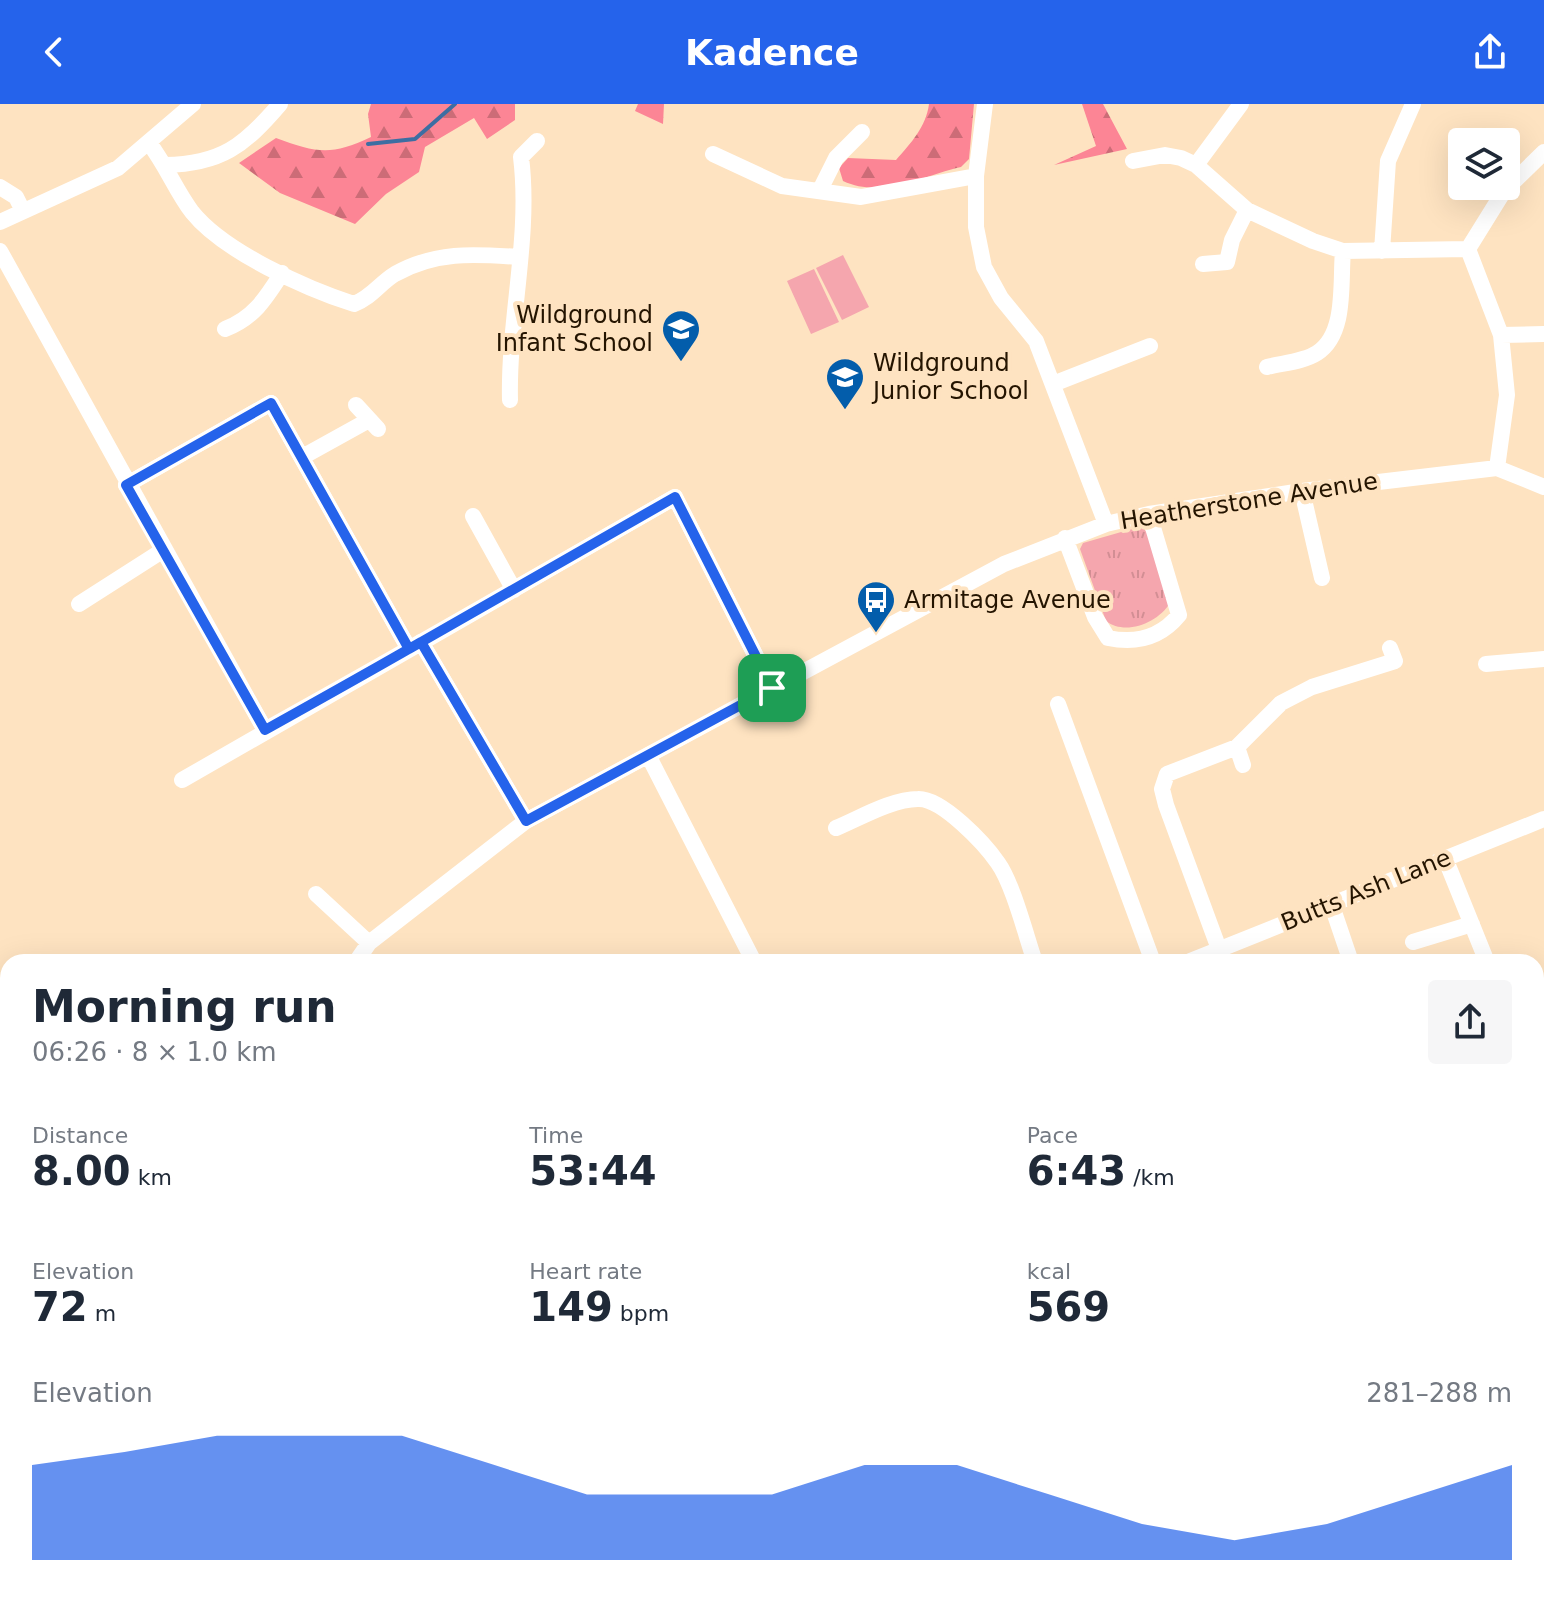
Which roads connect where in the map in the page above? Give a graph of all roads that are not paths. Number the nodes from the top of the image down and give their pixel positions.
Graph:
1 (193, 104) edge
2 (280, 104) edge
3 (985, 104) edge
4 (1241, 104) edge
5 (1393, 104) edge
6 (1409, 112) edge
7 (862, 132) dead end
8 (537, 141) dead end
9 (149, 143) junction
10 (1544, 152) edge
11 (713, 154) dead end
12 (1133, 161) dead end
13 (165, 165) junction
14 (1196, 165) junction
15 (976, 176) junction
16 (0, 187) edge
17 (820, 190) junction
18 (22, 209) junction
19 (1247, 210) junction
20 (0, 222) edge
21 (1468, 249) junction
22 (0, 251) edge
23 (1343, 251) junction
24 (1382, 251) junction
25 (519, 257) junction
26 (1203, 264) dead end
27 (282, 273) junction
28 (225, 329) dead end
29 (1544, 334) edge
30 (1501, 335) junction
31 (1150, 346) dead end
32 (1267, 367) dead end
33 (1053, 384) junction
34 (510, 400) dead end
35 (356, 405) dead end
36 (304, 456) junction
37 (1497, 468) junction
38 (126, 485) junction
39 (1544, 487) edge
40 (1302, 491) junction
41 (1149, 514) junction
42 (473, 516) dead end
43 (1106, 524) junction
44 (1065, 538) junction
45 (165, 549) junction
46 (1322, 578) dead end
47 (514, 590) junction
48 (79, 604) dead end
49 (415, 646) junction
50 (1390, 648) dead end
51 (1544, 659) edge
52 (1486, 664) dead end
53 (772, 688) junction
54 (1058, 704) dead end
55 (265, 730) junction
56 (1237, 747) junction
57 (649, 757) junction
58 (1243, 765) dead end
59 (182, 780) dead end
60 (1544, 819) edge
61 (526, 821) junction
62 (836, 828) dead end
63 (1445, 858) junction
64 (316, 894) dead end
65 (1331, 903) junction
66 (1472, 924) junction
67 (1413, 942) dead end
68 (369, 943) junction
69 (1219, 949) junction
70 (361, 954) edge
71 (750, 954) edge
72 (1032, 954) edge
73 (1150, 954) edge
74 (1207, 954) edge
75 (1348, 954) edge
76 (1484, 954) edge

1 - 9 street
2 - 13 street
3 - 15 street
4 - 14 street
5 - 6 street
6 - 24 street
7 - 17 street
8 - 25 street
9 - 13 street
9 - 18 street
10 - 21 street
11 - 17 street
12 - 14 street
13 - 27 street
14 - 19 street
15 - 17 street
15 - 33 street
16 - 18 street
18 - 20 street
19 - 23 street
19 - 26 street
21 - 24 street
21 - 30 street
22 - 38 street
23 - 24 street
23 - 32 street
25 - 27 street
25 - 34 street
27 - 28 street
29 - 30 street
30 - 37 street
31 - 33 street
33 - 43 street
35 - 36 street
36 - 38 street
36 - 49 street
37 - 39 street
37 - 40 street, Heatherstone Avenue
38 - 45 street
40 - 41 street, Heatherstone Avenue
40 - 46 street
41 - 43 street, Heatherstone Avenue
41 - 44 street
42 - 47 street
43 - 44 street, Heatherstone Avenue
44 - 53 street, Heatherstone Avenue
45 - 48 street
45 - 55 street
47 - 49 street
47 - 53 street
49 - 55 street
49 - 61 street
50 - 56 street
51 - 52 street
53 - 57 street, Heatherstone Avenue
54 - 73 street
55 - 59 street
56 - 58 street
56 - 69 street
57 - 61 street, Heatherstone Avenue
57 - 71 street
60 - 63 street, Butts Ash Lane
61 - 68 street, Heatherstone Avenue
62 - 72 street
63 - 65 street, Butts Ash Lane
63 - 66 street
64 - 68 street
65 - 69 street, Butts Ash Lane
65 - 75 street
66 - 67 street
66 - 76 street
68 - 70 street, Heatherstone Avenue
69 - 74 street, Butts Ash Lane

